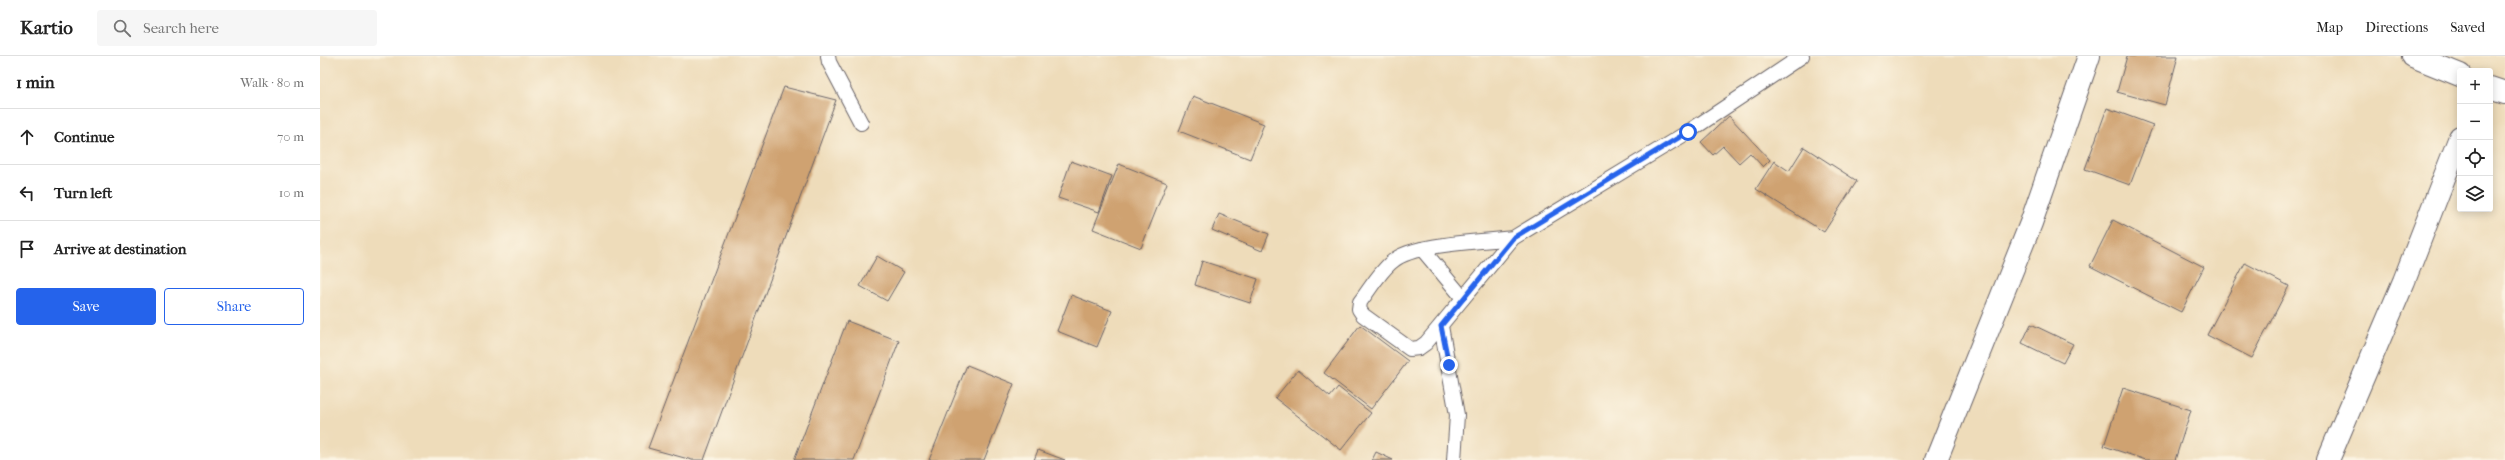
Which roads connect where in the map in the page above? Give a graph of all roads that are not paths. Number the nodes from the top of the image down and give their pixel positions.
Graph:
1 (828, 56) edge
2 (1802, 56) edge
3 (2089, 56) edge
4 (2413, 56) edge
5 (2457, 75) edge
6 (2493, 89) edge
7 (2505, 93) edge
8 (861, 123) dead end
9 (2459, 140) edge
10 (1513, 238) junction
11 (1422, 249) junction
12 (1463, 298) junction
13 (1441, 326) junction
14 (1454, 460) edge
15 (1936, 460) edge
16 (2328, 460) edge

1 - 8 lane
2 - 10 lane
3 - 15 street
4 - 5 street
6 - 7 street
9 - 16 street
10 - 11 lane
10 - 12 lane
11 - 12 lane
11 - 13 lane
12 - 13 lane
13 - 14 lane

